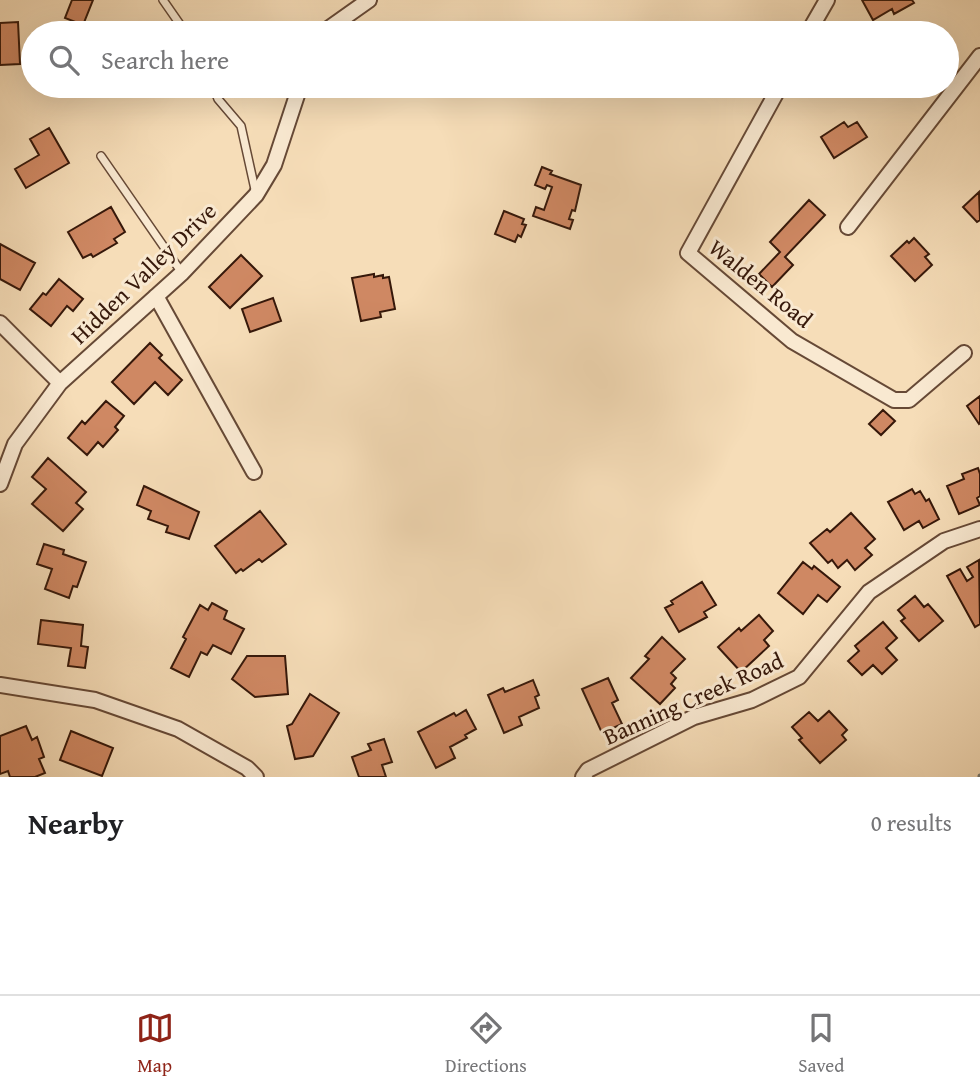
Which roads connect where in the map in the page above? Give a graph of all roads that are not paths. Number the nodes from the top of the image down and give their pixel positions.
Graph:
1 (163, 0) edge
2 (369, 0) edge
3 (827, 0) edge
4 (178, 21) edge
5 (342, 21) edge
6 (815, 21) edge
7 (980, 56) edge
8 (959, 83) edge
9 (218, 98) edge
10 (296, 98) edge
11 (773, 98) edge
12 (948, 98) edge
13 (101, 156) dead end
14 (256, 195) junction
15 (848, 227) dead end
16 (182, 273) junction
17 (156, 296) junction
18 (0, 323) edge
19 (964, 353) dead end
20 (60, 383) junction
21 (254, 472) dead end
22 (0, 484) edge
23 (980, 529) edge
24 (0, 685) edge
25 (256, 777) edge
26 (583, 777) edge

1 - 4 lane
2 - 5 street
3 - 6 street
7 - 8 street
9 - 14 lane
10 - 14 street, Hidden Valley Drive
11 - 19 street, Walden Road
12 - 15 street
13 - 16 lane
14 - 16 street, Hidden Valley Drive
16 - 17 street, Hidden Valley Drive
17 - 20 street, Hidden Valley Drive
17 - 21 street
18 - 20 street
20 - 22 street, Hidden Valley Drive
23 - 26 street, Banning Creek Road
24 - 25 street

